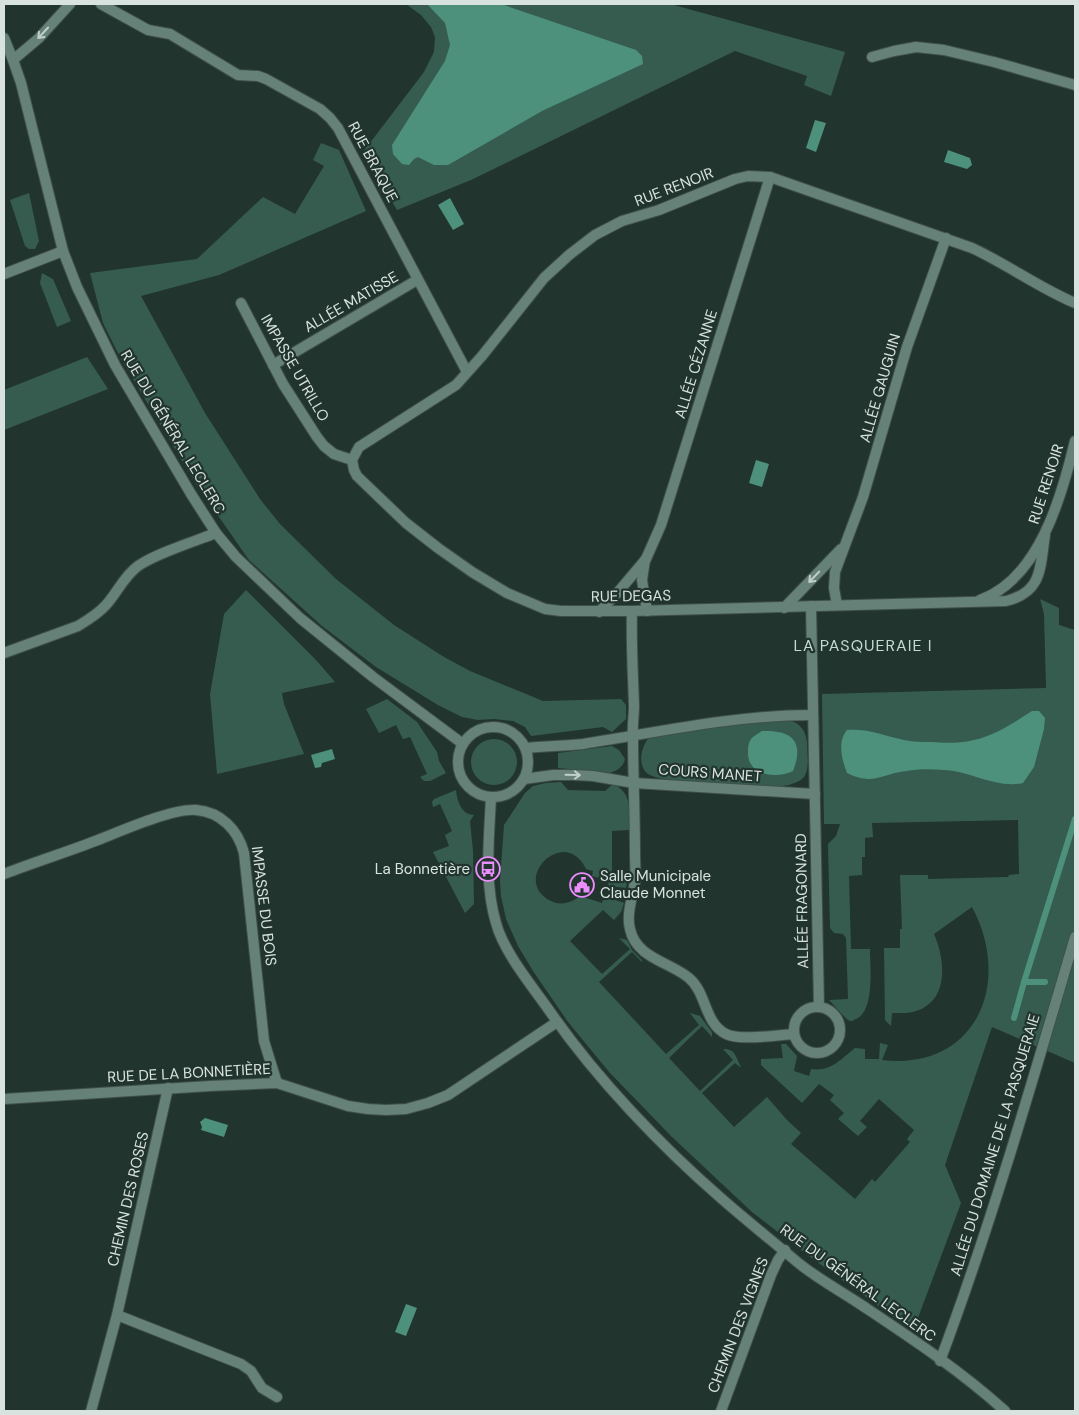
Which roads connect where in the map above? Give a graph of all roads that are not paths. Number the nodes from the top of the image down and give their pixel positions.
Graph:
1 (70, 4) edge
2 (101, 4) edge
3 (4, 38) edge
4 (872, 58) dead end
5 (13, 60) junction
6 (1075, 85) edge
7 (770, 177) junction
8 (946, 238) junction
9 (63, 252) junction
10 (4, 274) edge
11 (417, 280) junction
12 (241, 303) dead end
13 (1075, 303) edge
14 (274, 365) junction
15 (467, 372) junction
16 (1075, 442) edge
17 (352, 460) junction
18 (216, 533) junction
19 (1045, 535) junction
20 (843, 546) junction
21 (646, 559) junction
22 (1017, 574) joint
23 (1030, 590) joint
24 (967, 602) junction
25 (837, 605) junction
26 (810, 606) junction
27 (784, 608) junction
28 (632, 611) junction
29 (647, 611) junction
30 (599, 612) junction
31 (4, 653) edge
32 (813, 715) junction
33 (632, 735) junction
34 (463, 744) junction
35 (526, 748) junction
36 (524, 779) junction
37 (634, 783) junction
38 (815, 794) junction
39 (490, 798) junction
40 (4, 874) edge
41 (1075, 937) edge
42 (819, 1007) junction
43 (557, 1022) junction
44 (794, 1034) junction
45 (277, 1083) junction
46 (168, 1088) junction
47 (4, 1099) edge
48 (785, 1250) junction
49 (117, 1315) junction
50 (940, 1361) junction
51 (277, 1397) dead end
52 (91, 1411) edge
53 (721, 1411) edge
54 (1005, 1411) edge

1 -> 5 street
2 - 11 street, RUE BRAQUE
3 - 5 street, RUE DU GÉNÉRAL LECLERC
4 - 6 street
5 - 9 street, RUE DU GÉNÉRAL LECLERC
7 - 8 street, RUE RENOIR
7 - 15 street, RUE RENOIR
7 - 21 street, ALLÉE CÉZANNE
8 - 13 street, RUE RENOIR
8 - 20 street, ALLÉE GAUGUIN
9 - 10 street
9 - 18 street, RUE DU GÉNÉRAL LECLERC
11 - 14 street, ALLÉE MATISSE
11 - 15 street, RUE BRAQUE
12 - 14 street, IMPASSE UTRILLO
14 - 17 street, IMPASSE UTRILLO
15 - 17 street, RUE RENOIR
16 - 19 street, RUE RENOIR
17 - 30 street, RUE DEGAS
18 - 31 street
18 - 34 street, RUE DU GÉNÉRAL LECLERC
19 - 22 street, RUE RENOIR
19 - 23 street, RUE RENOIR
20 - 25 street, ALLÉE GAUGUIN
20 -> 27 street, ALLÉE GAUGUIN
21 - 29 street, ALLÉE CÉZANNE
21 - 30 street, ALLÉE CÉZANNE
22 - 24 street, RUE DEGAS
23 - 24 street, RUE DEGAS
24 - 25 street, RUE DEGAS
25 - 26 street, RUE DEGAS
26 - 27 street, RUE DEGAS
26 - 32 street
27 - 29 street, RUE DEGAS
28 - 29 street, RUE DEGAS
28 - 30 street, RUE DEGAS
28 - 33 street
32 - 33 street
32 - 38 street
33 - 35 street
33 - 37 street
34 - 35 street
34 - 39 street
35 - 36 street
36 -> 37 street, COURS MANET
36 - 39 street
37 - 38 street, COURS MANET
37 - 44 street
38 - 42 street, ALLÉE FRAGONARD
39 - 43 street, RUE DU GÉNÉRAL LECLERC
40 - 45 street, IMPASSE DU BOIS
41 - 50 street, ALLÉE DU DOMAINE DE LA PASQUERAIE
42 - 44 street
42 - 44 street
43 - 45 street, RUE DE LA BONNETIÈRE
43 - 48 street, RUE DU GÉNÉRAL LECLERC
45 - 46 street, RUE DE LA BONNETIÈRE
46 - 47 street, RUE DE LA BONNETIÈRE
46 - 49 street, CHEMIN DES ROSES
48 - 50 street, RUE DU GÉNÉRAL LECLERC
48 - 53 street, CHEMIN DES VIGNES
49 - 51 street
49 - 52 street, CHEMIN DES ROSES
50 - 54 street, RUE DU GÉNÉRAL LECLERC

